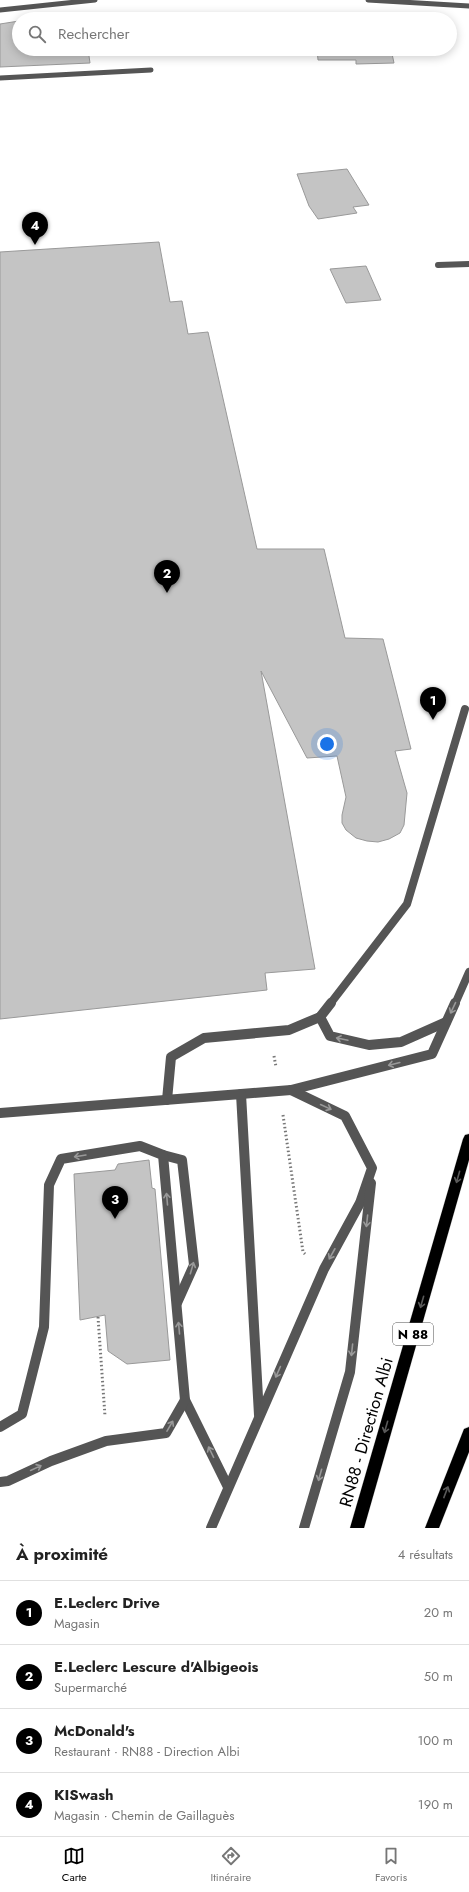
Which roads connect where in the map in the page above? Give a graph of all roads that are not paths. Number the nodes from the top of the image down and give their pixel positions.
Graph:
1 (95, 0) edge
2 (368, 0) edge
3 (469, 6) edge
4 (0, 10) edge
5 (151, 70) dead end
6 (0, 78) edge
7 (438, 264) dead end
8 (469, 264) edge
9 (465, 709) dead end
10 (469, 972) edge
11 (320, 1017) junction
12 (446, 1022) junction
13 (291, 1090) junction
14 (241, 1094) junction
15 (167, 1100) junction
16 (0, 1113) edge
17 (469, 1139) edge
18 (163, 1154) junction
19 (372, 1168) junction
20 (177, 1304) junction
21 (185, 1400) junction
22 (259, 1415) junction
23 (0, 1428) edge
24 (469, 1434) edge
25 (0, 1482) edge
26 (228, 1487) junction
27 (211, 1528) edge
28 (304, 1528) edge
29 (357, 1528) edge
30 (432, 1528) edge

1 - 4 street
2 - 3 street
5 - 6 street
7 - 8 street
9 - 11 street
10 -> 12 street
12 -> 11 street
11 - 15 street
12 -> 13 street
13 - 14 street
13 -> 19 street
14 - 15 street
14 - 22 street
15 - 16 street
17 -> 29 main road, RN88 - Direction Albi / N 88
20 -> 18 street
20 -> 18 street
18 -> 23 street
19 -> 22 street
19 -> 28 street
21 -> 20 street
25 -> 21 street
26 -> 21 street
22 - 26 street
30 -> 24 main road
26 - 27 street

